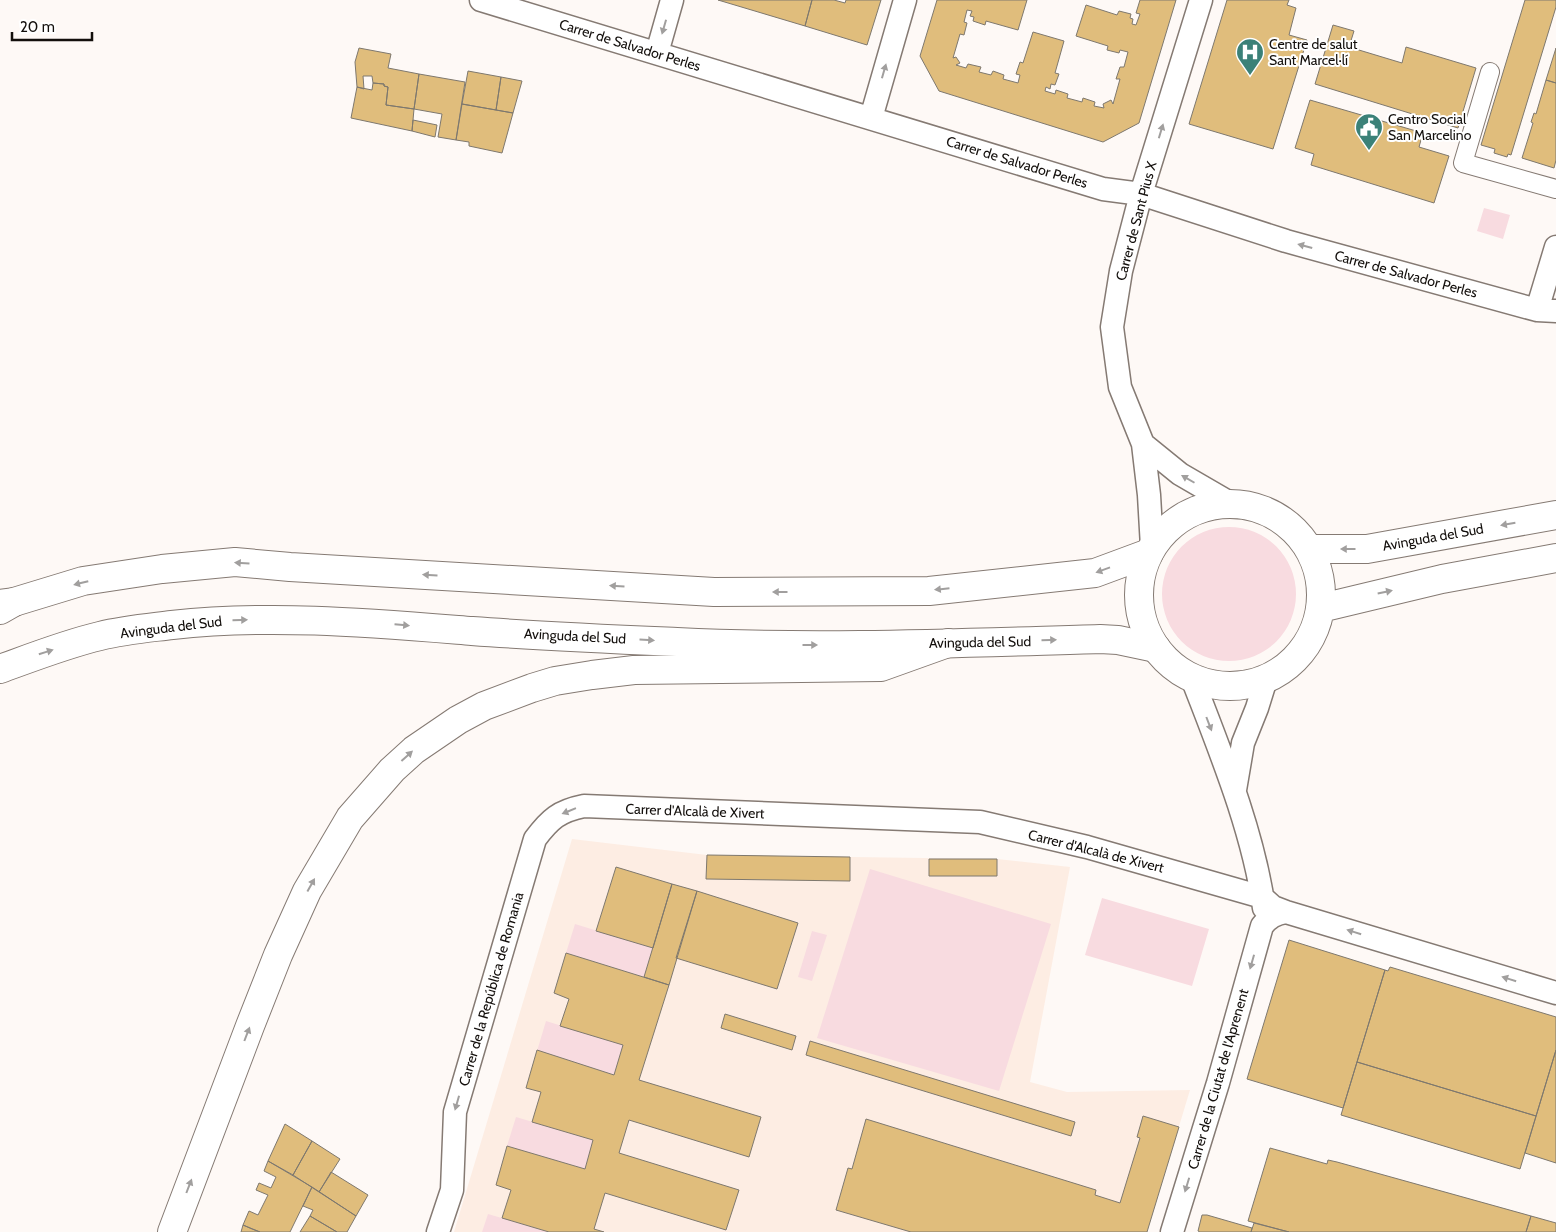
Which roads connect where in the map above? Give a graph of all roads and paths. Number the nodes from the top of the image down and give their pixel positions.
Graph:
1 (481, 0) edge
2 (672, 0) edge
3 (905, 0) edge
4 (1201, 0) edge
5 (657, 53) junction
6 (1490, 72) dead end
7 (871, 118) junction
8 (1556, 189) edge
9 (1141, 194) junction
10 (1556, 247) edge
11 (1547, 311) edge
12 (1143, 444) junction
13 (1230, 504) junction
14 (1556, 515) edge
15 (1310, 549) junction
16 (1150, 550) junction
17 (1556, 558) edge
18 (5, 605) edge
19 (1321, 608) junction
20 (948, 643) junction
21 (1156, 648) junction
22 (0, 669) edge
23 (1192, 678) junction
24 (1266, 679) junction
25 (1235, 792) junction
26 (616, 808) joint
27 (1262, 897) junction
28 (1286, 912) junction
29 (1262, 926) junction
30 (1556, 992) edge
31 (172, 1232) edge
32 (438, 1232) edge
33 (1172, 1232) edge

1 - 5 street, Carrer de Salvador Perles
2 -> 5 street
7 -> 3 street
9 -> 4 street, Carrer de Sant Pius X
5 - 7 street, Carrer de Salvador Perles
6 - 8 street
7 - 9 street, Carrer de Salvador Perles
11 -> 9 street, Carrer de Salvador Perles
9 - 12 street, Carrer de Sant Pius X
10 - 11 street
13 -> 12 street, Carrer de Sant Pius X
12 - 16 street, Carrer de Sant Pius X
13 - 15 main road
13 - 16 main road
14 -> 15 main road, Avinguda del Sud
15 - 19 main road
16 -> 18 main road
16 - 21 main road
19 -> 17 main road
19 - 24 main road
20 -> 21 main road, Avinguda del Sud
22 -> 20 main road, Avinguda del Sud
31 -> 20 main road
21 - 23 main road
23 - 24 main road
23 -> 25 street, Carrer de la Ciutat de l'Aprenent
24 - 25 street, Carrer de la Ciutat de l'Aprenent
25 - 27 street, Carrer de la Ciutat de l'Aprenent
26 - 27 street, Carrer d'Alcalà de Xivert
26 -> 32 street, Carrer de la República de Romania
27 - 28 street, Carrer d'Alcalà de Xivert
27 - 29 street, Carrer de la Ciutat de l'Aprenent
28 - 29 street
30 -> 28 street, Carrer d'Alcalà de Xivert
29 -> 33 street, Carrer de la Ciutat de l'Aprenent

